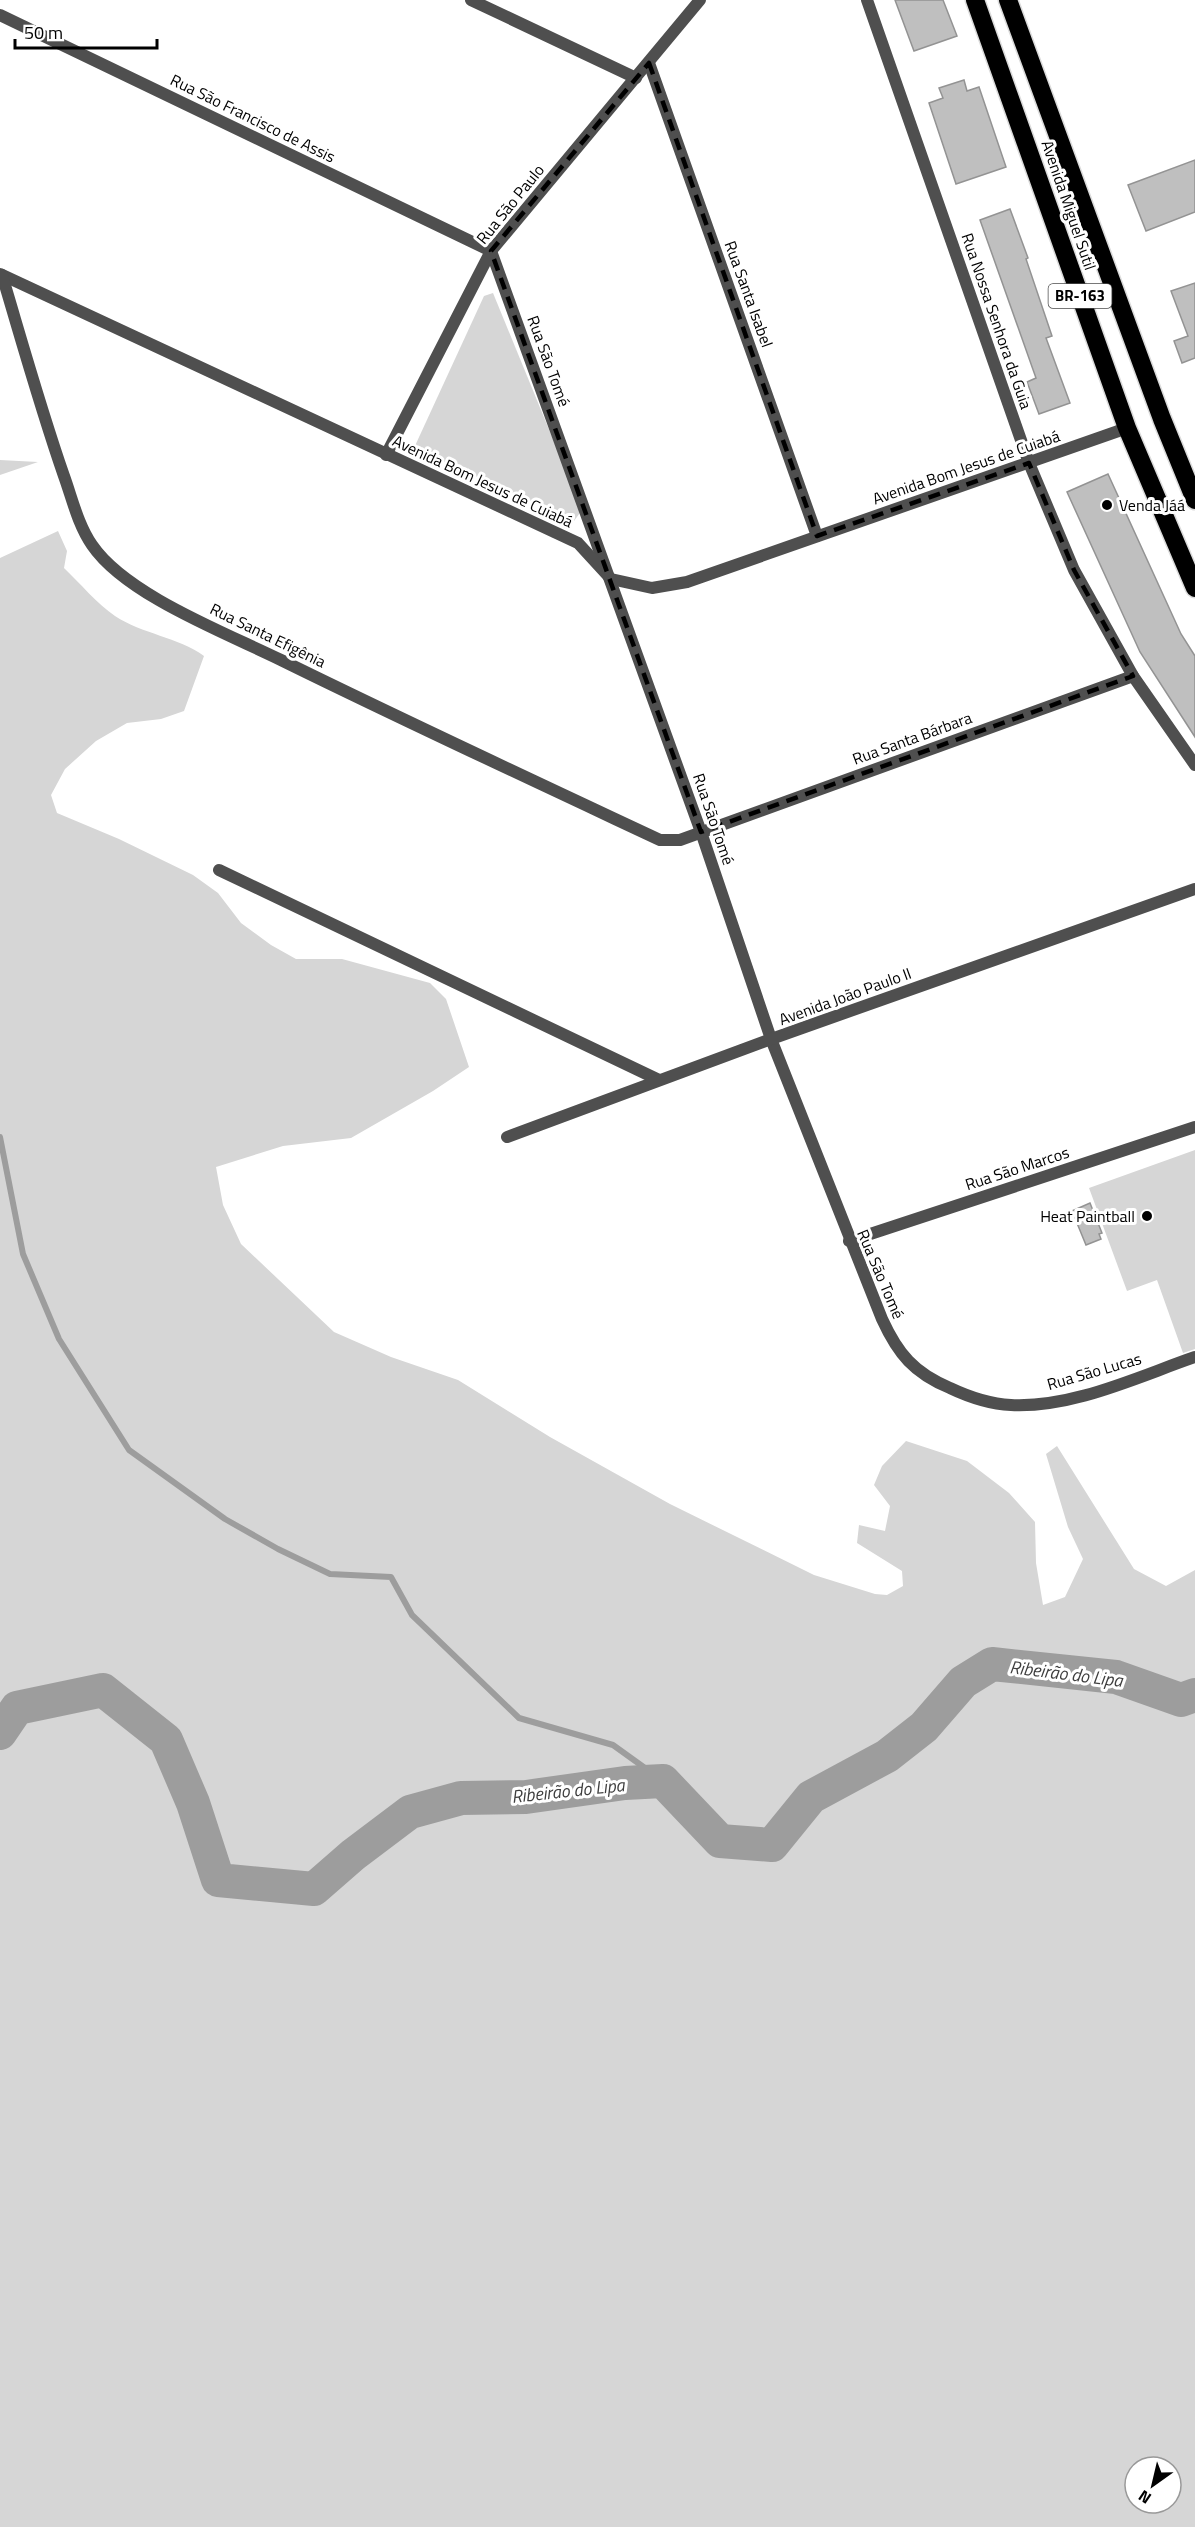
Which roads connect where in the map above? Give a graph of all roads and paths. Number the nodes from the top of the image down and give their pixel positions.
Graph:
1 (471, 0) edge
2 (700, 0) edge
3 (867, 0) edge
4 (975, 0) edge
5 (1008, 0) edge
6 (0, 15) edge
7 (649, 63) junction
8 (636, 78) junction
9 (491, 251) junction
10 (1, 275) edge
11 (1127, 428) junction
12 (386, 455) junction
13 (1029, 463) junction
14 (1195, 500) edge
15 (818, 536) junction
16 (611, 579) junction
17 (1195, 588) edge
18 (1133, 676) junction
19 (1195, 765) edge
20 (701, 832) junction
21 (219, 870) dead end
22 (1195, 889) edge
23 (771, 1039) junction
24 (659, 1080) junction
25 (1195, 1127) edge
26 (507, 1137) dead end
27 (849, 1241) junction
28 (1195, 1357) edge
29 (933, 1381) joint

1 - 8 street
2 - 7 street, Rua São Paulo
3 - 13 street, Rua Nossa Senhora da Guia
4 - 11 highway, Avenida Miguel Sutil / BR-163
5 - 14 highway, Avenida Miguel Sutil / BR-163
6 - 9 street, Rua São Francisco de Assis
7 - 8 street, Rua São Paulo
7 - 15 street, Rua Santa Isabel
8 - 9 street, Rua São Paulo
9 - 12 street, Rua São Paulo
9 - 16 street, Rua São Tomé
10 - 12 street, Avenida Bom Jesus de Cuiabá
10 - 20 street, Rua Santa Efigênia
11 - 13 street, Avenida Bom Jesus de Cuiabá
11 - 17 highway, Avenida Miguel Sutil / BR-163
12 - 16 street, Avenida Bom Jesus de Cuiabá
13 - 15 street, Avenida Bom Jesus de Cuiabá
13 - 18 street, Rua Nossa Senhora da Guia
15 - 16 street, Avenida Bom Jesus de Cuiabá
16 - 20 street, Rua São Tomé
18 - 19 street, Rua Nossa Senhora da Guia
18 - 20 street, Rua Santa Bárbara
20 - 23 street, Rua São Tomé
21 - 24 street
22 - 23 street, Avenida João Paulo II
23 - 24 street, Avenida João Paulo II
23 - 27 street, Rua São Tomé
24 - 26 street, Avenida João Paulo II
25 - 27 street, Rua São Marcos
27 - 29 street, Rua São Tomé
28 - 29 street, Rua São Lucas

